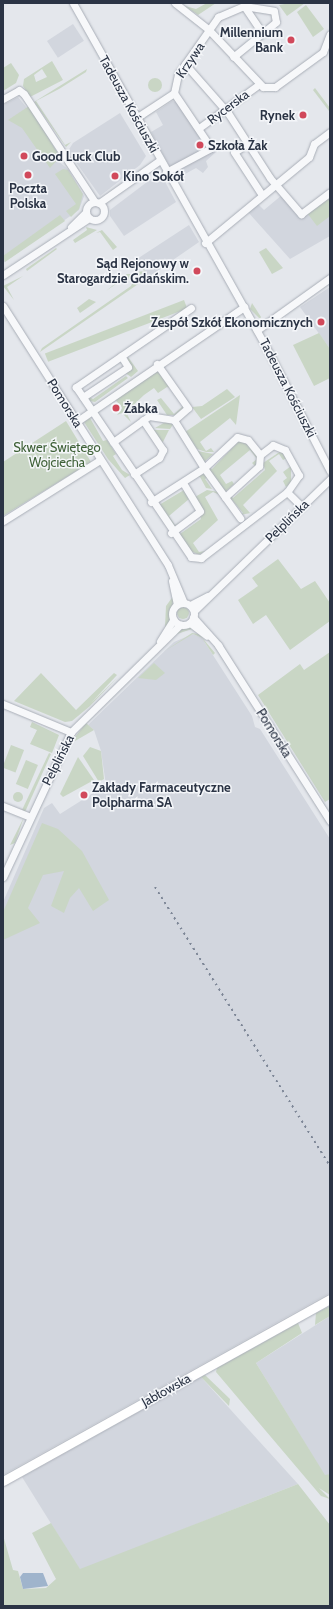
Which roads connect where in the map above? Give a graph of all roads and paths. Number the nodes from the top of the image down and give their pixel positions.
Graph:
1 (175, 3) edge
2 (74, 4) edge
3 (244, 6) junction
4 (208, 29) junction
5 (262, 33) junction
6 (330, 34) edge
7 (233, 57) junction
8 (185, 64) junction
9 (258, 85) junction
10 (174, 94) junction
11 (3, 99) edge
12 (224, 110) junction
13 (136, 118) junction
14 (199, 128) junction
15 (330, 132) edge
16 (248, 144) junction
17 (160, 160) junction
18 (166, 172) junction
19 (275, 184) junction
20 (330, 192) edge
21 (262, 195) junction
22 (97, 204) junction
23 (88, 215) junction
24 (205, 243) junction
25 (3, 275) edge
26 (330, 278) edge
27 (3, 306) edge
28 (244, 307) junction
29 (191, 308) dead end
30 (257, 330) junction
31 (121, 356) junction
32 (157, 364) junction
33 (83, 397) junction
34 (92, 410) junction
35 (143, 420) junction
36 (174, 420) junction
37 (76, 422) junction
38 (113, 442) junction
39 (260, 455) junction
40 (100, 460) junction
41 (204, 468) junction
42 (330, 471) edge
43 (134, 474) junction
44 (330, 479) edge
45 (183, 483) junction
46 (287, 492) junction
47 (225, 497) junction
48 (151, 502) junction
49 (302, 507) junction
50 (240, 518) dead end
51 (3, 520) edge
52 (171, 533) junction
53 (210, 595) junction
54 (184, 604) junction
55 (192, 617) junction
56 (173, 620) junction
57 (180, 625) junction
58 (158, 645) junction
59 (3, 704) edge
60 (71, 732) junction
61 (3, 806) edge
62 (30, 817) junction
63 (330, 821) edge
64 (3, 877) edge
65 (330, 1299) edge
66 (3, 1481) edge

1 - 4 street
2 - 13 street, Tadeusza Kościuszki
3 - 4 street, Krzywa
3 - 5 street
3 - 5 street
4 - 7 street
4 - 8 street, Krzywa
5 - 7 street
6 - 9 street
7 - 9 street
8 - 10 street, Krzywa
8 - 12 street
9 - 12 street, Rycerska
10 - 13 street, Krzywa
10 - 14 street, Rycerska
11 - 22 street
12 - 14 street, Rycerska
12 - 16 street
13 - 17 street, Tadeusza Kościuszki
14 - 18 street, Rycerska
15 - 19 street
16 - 19 street
16 - 21 street
17 - 18 street, Tadeusza Kościuszki
17 - 22 street
18 - 24 street, Tadeusza Kościuszki
19 - 20 street
19 - 21 street
21 - 24 street
22 - 23 street
22 - 23 street
23 - 25 street
24 - 28 street, Tadeusza Kościuszki
26 - 30 street
27 - 37 street, Pomorska
28 - 30 street, Tadeusza Kościuszki
28 - 32 street
29 - 31 street
30 - 42 street, Tadeusza Kościuszki
31 - 33 street
31 - 33 street
32 - 34 street
32 - 36 street
33 - 34 street
34 - 37 street
34 - 38 street, Pomorska
35 - 36 street
35 - 38 street
35 - 43 street
36 - 41 street
37 - 40 street, Pomorska
38 - 43 street, Pomorska
39 - 41 street
39 - 46 street, Pomorska
39 - 47 street
40 - 51 street
40 - 54 street, Pomorska
41 - 45 street
41 - 47 street
43 - 48 street, Pomorska
44 - 49 street, Pelplińska
45 - 48 street
45 - 52 street
46 - 49 street
46 - 52 street, Pomorska
47 - 50 street
48 - 52 street, Pomorska
49 - 53 street, Pelplińska
53 - 54 street, Pelplińska
53 - 55 street, Pelplińska
54 - 55 street, Pomorska
54 - 56 street, Pelplińska
55 - 57 street
55 - 63 street, Pomorska
56 - 57 street
56 - 58 street, Pelplińska
57 - 58 street, Pelplińska
58 - 60 street, Pelplińska
59 - 60 street
60 - 62 street, Pelplińska
61 - 62 street
62 - 64 street, Pelplińska
65 - 66 main road, Jabłowska

